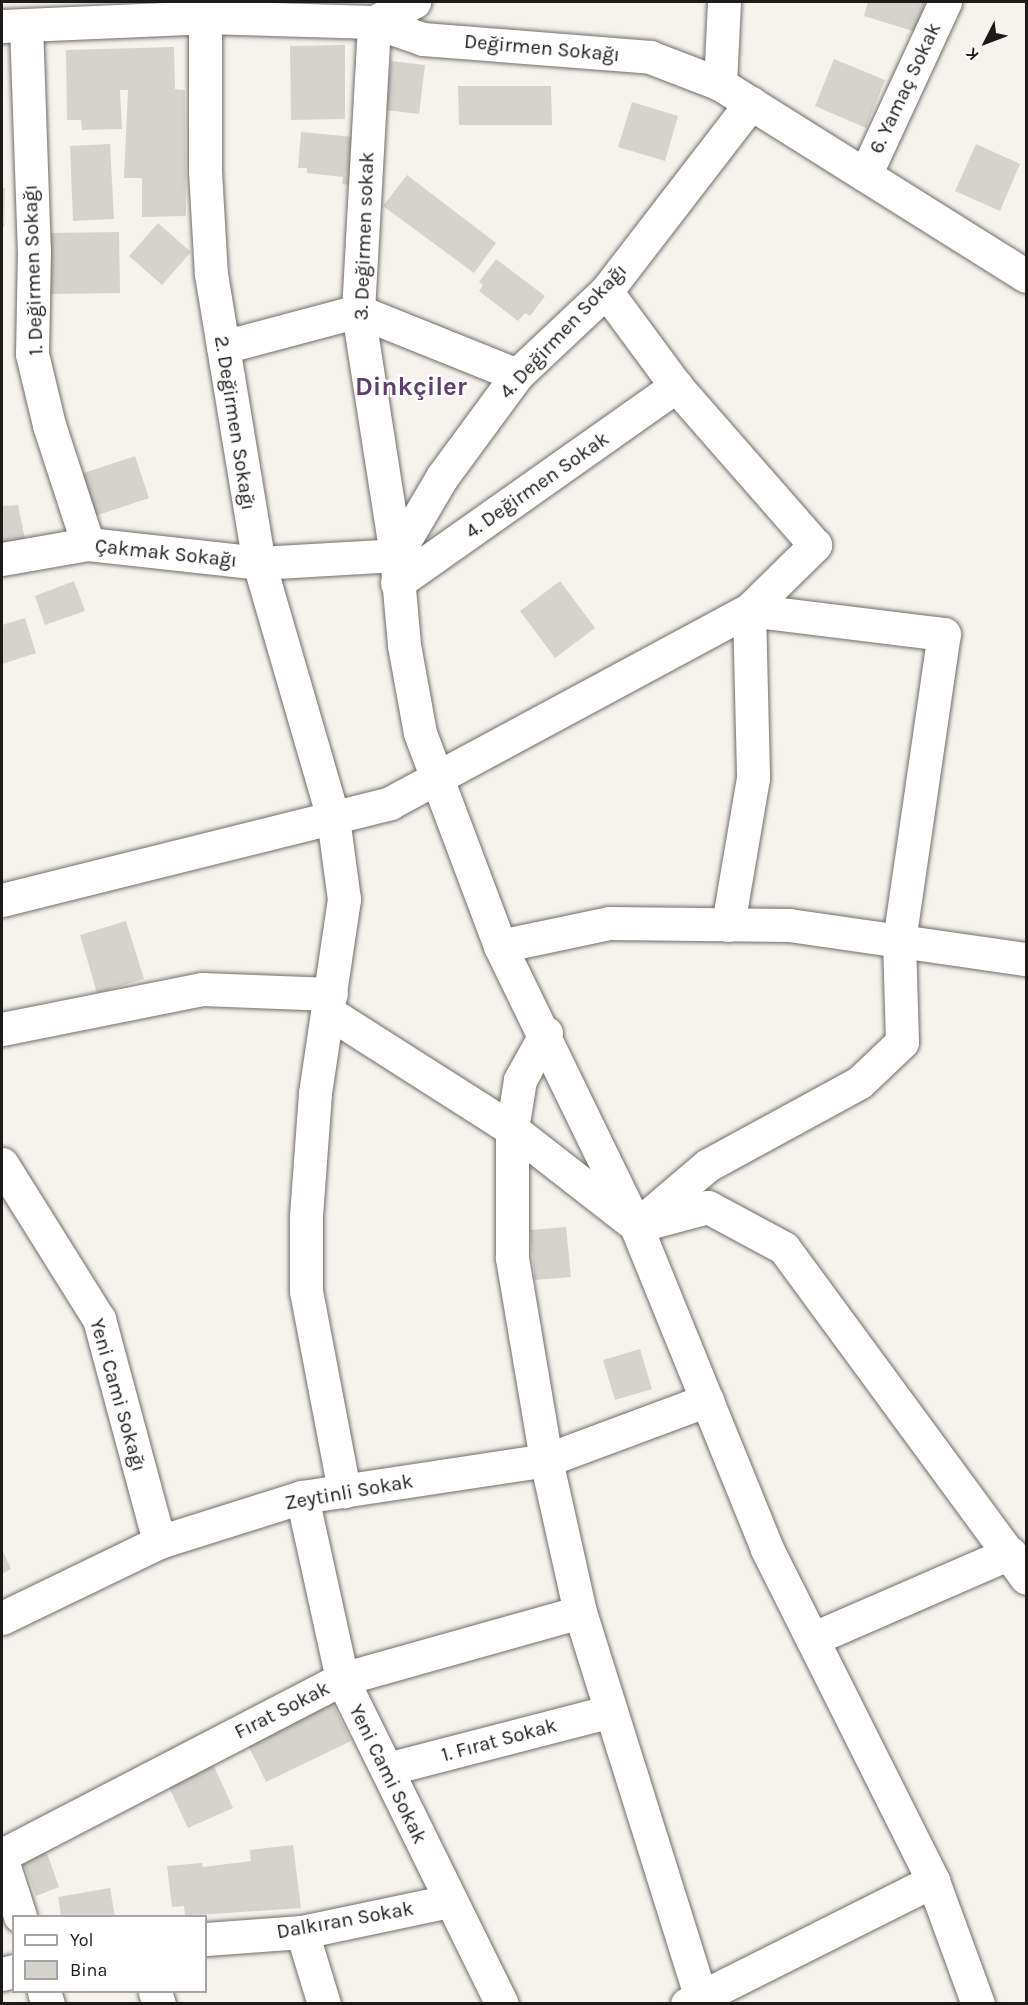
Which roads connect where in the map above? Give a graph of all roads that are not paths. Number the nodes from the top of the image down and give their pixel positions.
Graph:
1 (414, 2) edge
2 (724, 2) edge
3 (945, 2) edge
4 (328, 11) edge
5 (205, 17) junction
6 (374, 22) junction
7 (14, 25) edge
8 (720, 84) junction
9 (751, 103) junction
10 (865, 175) junction
11 (1026, 276) edge
12 (606, 291) junction
13 (358, 311) junction
14 (223, 347) junction
15 (517, 375) junction
16 (676, 386) junction
17 (88, 544) junction
18 (2, 559) edge
19 (259, 562) junction
20 (397, 569) junction
21 (749, 610) junction
22 (437, 780) junction
23 (333, 818) junction
24 (2, 900) edge
25 (728, 925) junction
26 (899, 941) junction
27 (500, 946) junction
28 (1026, 959) edge
29 (329, 1003) junction
30 (2, 1029) edge
31 (546, 1033) junction
32 (512, 1129) junction
33 (3, 1170) edge
34 (636, 1226) junction
35 (707, 1400) junction
36 (546, 1460) junction
37 (344, 1491) junction
38 (302, 1497) junction
39 (159, 1542) junction
40 (1020, 1563) edge
41 (580, 1612) junction
42 (2, 1618) edge
43 (812, 1639) junction
44 (342, 1679) junction
45 (610, 1711) junction
46 (387, 1769) junction
47 (2, 1855) edge
48 (2, 1860) edge
49 (933, 1881) junction
50 (449, 1901) junction
51 (19, 1915) edge
52 (302, 1932) junction
53 (207, 1939) edge
54 (694, 2000) edge
55 (324, 2004) edge
56 (502, 2004) edge
57 (978, 2004) edge

1 - 6 street
2 - 8 street
3 - 10 street, 6. Yamaç Sokak
4 - 5 street, Değirmen Sokağı
4 - 6 street, Değirmen Sokağı
5 - 7 street, Değirmen Sokağı
5 - 14 street, 2. Değirmen Sokağı
6 - 8 street, Değirmen Sokağı
6 - 13 street, 3. Değirmen sokak
7 - 17 street, 1. Değirmen Sokağı
8 - 9 street, Değirmen Sokağı
9 - 10 street, Değirmen Sokağı
9 - 12 street, 4. Değirmen Sokağı
10 - 11 street, Değirmen Sokağı
12 - 15 street, 4. Değirmen Sokağı
12 - 16 street
13 - 14 street
13 - 15 street
13 - 20 street, 3. Değirmen sokak
14 - 19 street, 2. Değirmen Sokağı
15 - 20 street, 4. Değirmen Sokağı
16 - 20 street, 4. Değirmen Sokak
16 - 21 street
17 - 18 street, Çakmak Sokağı
17 - 19 street, Çakmak Sokağı
19 - 20 street, Çakmak Sokağı
19 - 23 street, 2. Değirmen Sokağı
20 - 22 street
21 - 22 street
21 - 25 street
21 - 26 street
22 - 23 street
22 - 27 street
23 - 24 street
23 - 29 street, 2. Değirmen Sokağı
25 - 26 street
25 - 27 street
26 - 28 street
26 - 34 street
27 - 31 street
29 - 30 street
29 - 32 street
29 - 37 street, 2. Değirmen Sokağı
31 - 32 street
31 - 34 street
32 - 34 street
32 - 36 street
33 - 39 street, Yeni Cami Sokağı
34 - 35 street
34 - 40 street
35 - 36 street, Zeytinli Sokak
35 - 43 street
36 - 37 street, Zeytinli Sokak
36 - 41 street
37 - 38 street, Zeytinli Sokak
38 - 39 street, Zeytinli Sokak
38 - 44 street, Yeni Cami Sokak
39 - 42 street, Zeytinli Sokak
40 - 43 street
41 - 44 street, Fırat Sokak
41 - 45 street
43 - 49 street
44 - 46 street, Yeni Cami Sokak
44 - 47 street, Fırat Sokak
45 - 46 street, 1. Fırat Sokak
45 - 54 street
46 - 50 street, Yeni Cami Sokak
48 - 51 street
49 - 54 street
49 - 57 street
50 - 52 street, Dalkıran Sokak
50 - 56 street, Yeni Cami Sokak
52 - 53 street, Dalkıran Sokak
52 - 55 street

